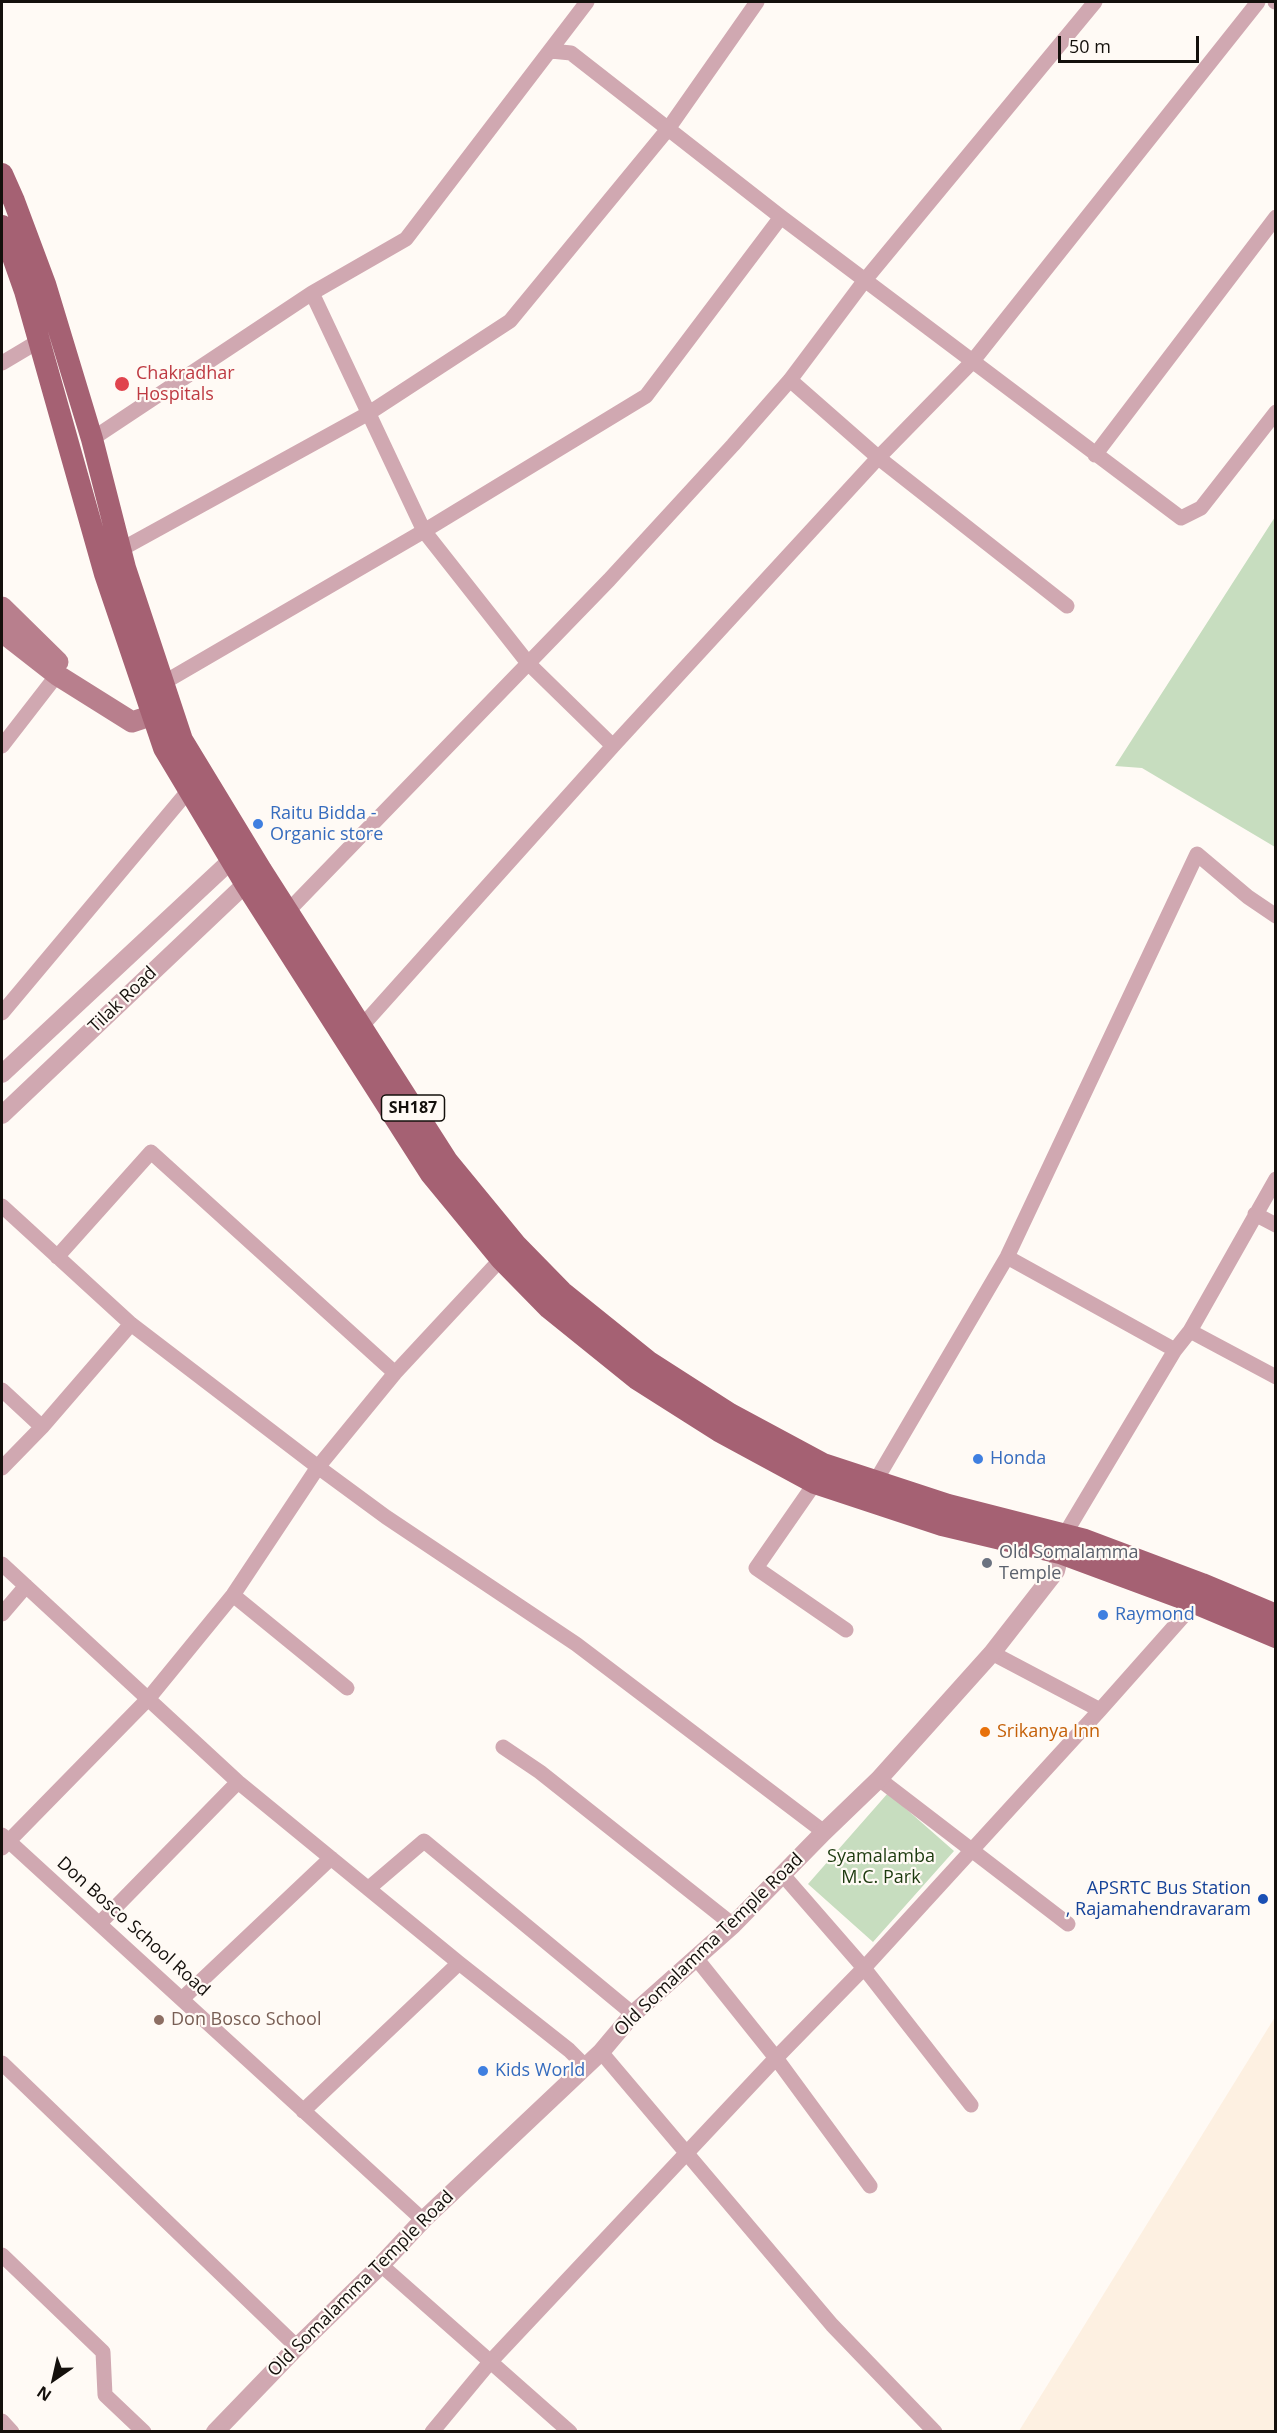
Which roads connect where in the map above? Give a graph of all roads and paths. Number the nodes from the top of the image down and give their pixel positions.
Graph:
1 (587, 2) edge
2 (757, 2) edge
3 (1095, 2) edge
4 (1258, 2) edge
5 (551, 51) junction
6 (668, 129) junction
7 (2, 174) edge
8 (781, 217) junction
9 (1275, 217) edge
10 (2, 226) edge
11 (866, 280) junction
12 (312, 293) junction
13 (39, 341) junction
14 (972, 362) junction
15 (2, 363) edge
16 (790, 380) junction
17 (1275, 412) edge
18 (369, 413) junction
19 (92, 439) junction
20 (1095, 455) junction
21 (879, 459) junction
22 (424, 531) junction
23 (120, 550) junction
24 (1067, 606) dead end
25 (2, 607) edge
26 (2, 632) edge
27 (528, 663) junction
28 (57, 675) junction
29 (163, 683) junction
30 (99, 702) junction
31 (162, 712) junction
32 (2, 746) edge
33 (613, 746) junction
34 (189, 790) junction
35 (239, 853) junction
36 (253, 876) junction
37 (288, 911) junction
38 (1275, 916) edge
39 (2, 1013) edge
40 (361, 1027) junction
41 (2, 1074) edge
42 (2, 1115) edge
43 (1275, 1179) edge
44 (2, 1206) edge
45 (1255, 1214) junction
46 (1275, 1225) edge
47 (57, 1257) junction
48 (1007, 1257) junction
49 (501, 1259) junction
50 (131, 1324) junction
51 (1190, 1331) junction
52 (1175, 1350) junction
53 (395, 1373) junction
54 (1275, 1377) edge
55 (2, 1390) edge
56 (42, 1427) junction
57 (318, 1467) junction
58 (2, 1468) edge
59 (875, 1482) junction
60 (815, 1483) junction
61 (1063, 1544) junction
62 (2, 1564) edge
63 (26, 1586) junction
64 (233, 1595) junction
65 (1195, 1603) junction
66 (2, 1614) edge
67 (1275, 1615) edge
68 (846, 1630) dead end
69 (1275, 1637) edge
70 (992, 1653) junction
71 (347, 1688) dead end
72 (148, 1699) junction
73 (1100, 1710) junction
74 (503, 1747) dead end
75 (879, 1779) junction
76 (238, 1782) junction
77 (824, 1832) junction
78 (4, 1841) edge
79 (971, 1849) junction
80 (331, 1858) junction
81 (783, 1875) junction
82 (369, 1888) junction
83 (100, 1923) junction
84 (1068, 1924) dead end
85 (733, 1925) junction
86 (696, 1958) junction
87 (459, 1963) junction
88 (864, 1968) junction
89 (183, 1998) junction
90 (633, 2014) junction
91 (601, 2052) junction
92 (776, 2058) junction
93 (2, 2063) edge
94 (586, 2067) junction
95 (971, 2105) dead end
96 (303, 2111) junction
97 (686, 2153) junction
98 (870, 2186) dead end
99 (423, 2220) junction
100 (2, 2255) edge
101 (381, 2265) junction
102 (297, 2347) junction
103 (491, 2361) junction
104 (2, 2421) edge
105 (12, 2432) edge
106 (144, 2432) edge
107 (215, 2432) edge
108 (432, 2432) edge
109 (570, 2432) edge
110 (935, 2432) edge

1 - 5 street
2 - 6 street
3 - 11 street
4 - 14 street
5 - 6 street
5 - 12 street
6 - 8 street
6 - 18 street
7 - 19 main road, SH187
8 - 11 street
8 - 22 street
9 - 20 street
10 - 13 main road, SH187
11 - 14 street
11 - 16 street
12 - 18 street
12 - 19 street
13 - 15 street
13 - 31 main road, SH187
14 - 20 street
14 - 21 street
16 - 21 street
16 - 27 street
17 - 20 street
18 - 22 street
18 - 23 street
19 - 23 main road, SH187
21 - 24 street
21 - 33 street
22 - 27 street
22 - 29 street
23 - 29 main road, SH187
25 - 30 main road
26 - 28 main road
27 - 33 street
27 - 37 street
28 - 30 main road
28 - 32 street
29 - 31 main road, SH187
30 - 31 main road
31 - 34 main road, SH187
31 - 35 main road, SH187
33 - 40 street
34 - 35 main road, SH187
34 - 39 street
35 - 36 main road, SH187
35 - 41 street, Tilak Road
36 - 37 main road, SH187
36 - 42 street, Tilak Road
36 - 49 main road, SH187
37 - 40 main road, SH187
38 - 48 street
40 - 59 main road, SH187
43 - 45 street
44 - 47 street
45 - 46 street
45 - 51 street
47 - 50 street
47 - 53 street
48 - 52 street
48 - 59 street
49 - 53 street
49 - 60 main road, SH187
50 - 56 street
50 - 57 street
51 - 52 street
51 - 54 street
52 - 61 street
53 - 57 street
55 - 56 street
56 - 58 street
57 - 64 street
57 - 77 street
59 - 61 main road, SH187
60 - 61 main road, SH187
60 - 68 street
61 - 65 main road, SH187
61 - 67 main road, SH187
61 - 70 street, Old Somalamma Temple Road
62 - 63 street
63 - 66 street
63 - 72 street
64 - 71 street
64 - 72 street
65 - 69 main road, SH187
65 - 73 street
70 - 73 street
70 - 75 street, Old Somalamma Temple Road
72 - 76 street
72 - 78 street
73 - 79 street
74 - 85 street
75 - 77 street, Old Somalamma Temple Road
75 - 79 street
76 - 80 street
76 - 83 street
77 - 81 street, Old Somalamma Temple Road
78 - 83 street, Don Bosco School Road
79 - 84 street
79 - 88 street
80 - 82 street
80 - 89 street
81 - 85 street, Old Somalamma Temple Road
81 - 88 street
82 - 87 street
82 - 90 street
83 - 89 street, Don Bosco School Road
85 - 86 street, Old Somalamma Temple Road
86 - 90 street, Old Somalamma Temple Road
86 - 92 street
87 - 94 street
87 - 96 street
88 - 92 street
88 - 95 street
89 - 96 street, Don Bosco School Road
90 - 91 street, Old Somalamma Temple Road
91 - 94 street, Old Somalamma Temple Road
91 - 97 street
92 - 97 street
92 - 98 street
93 - 102 street
94 - 99 street, Old Somalamma Temple Road
96 - 99 street, Don Bosco School Road
97 - 103 street
97 - 110 street
99 - 101 street, Old Somalamma Temple Road
100 - 106 street
101 - 102 street, Old Somalamma Temple Road
101 - 103 street
102 - 107 street, Old Somalamma Temple Road
103 - 108 street
103 - 109 street
104 - 105 street

